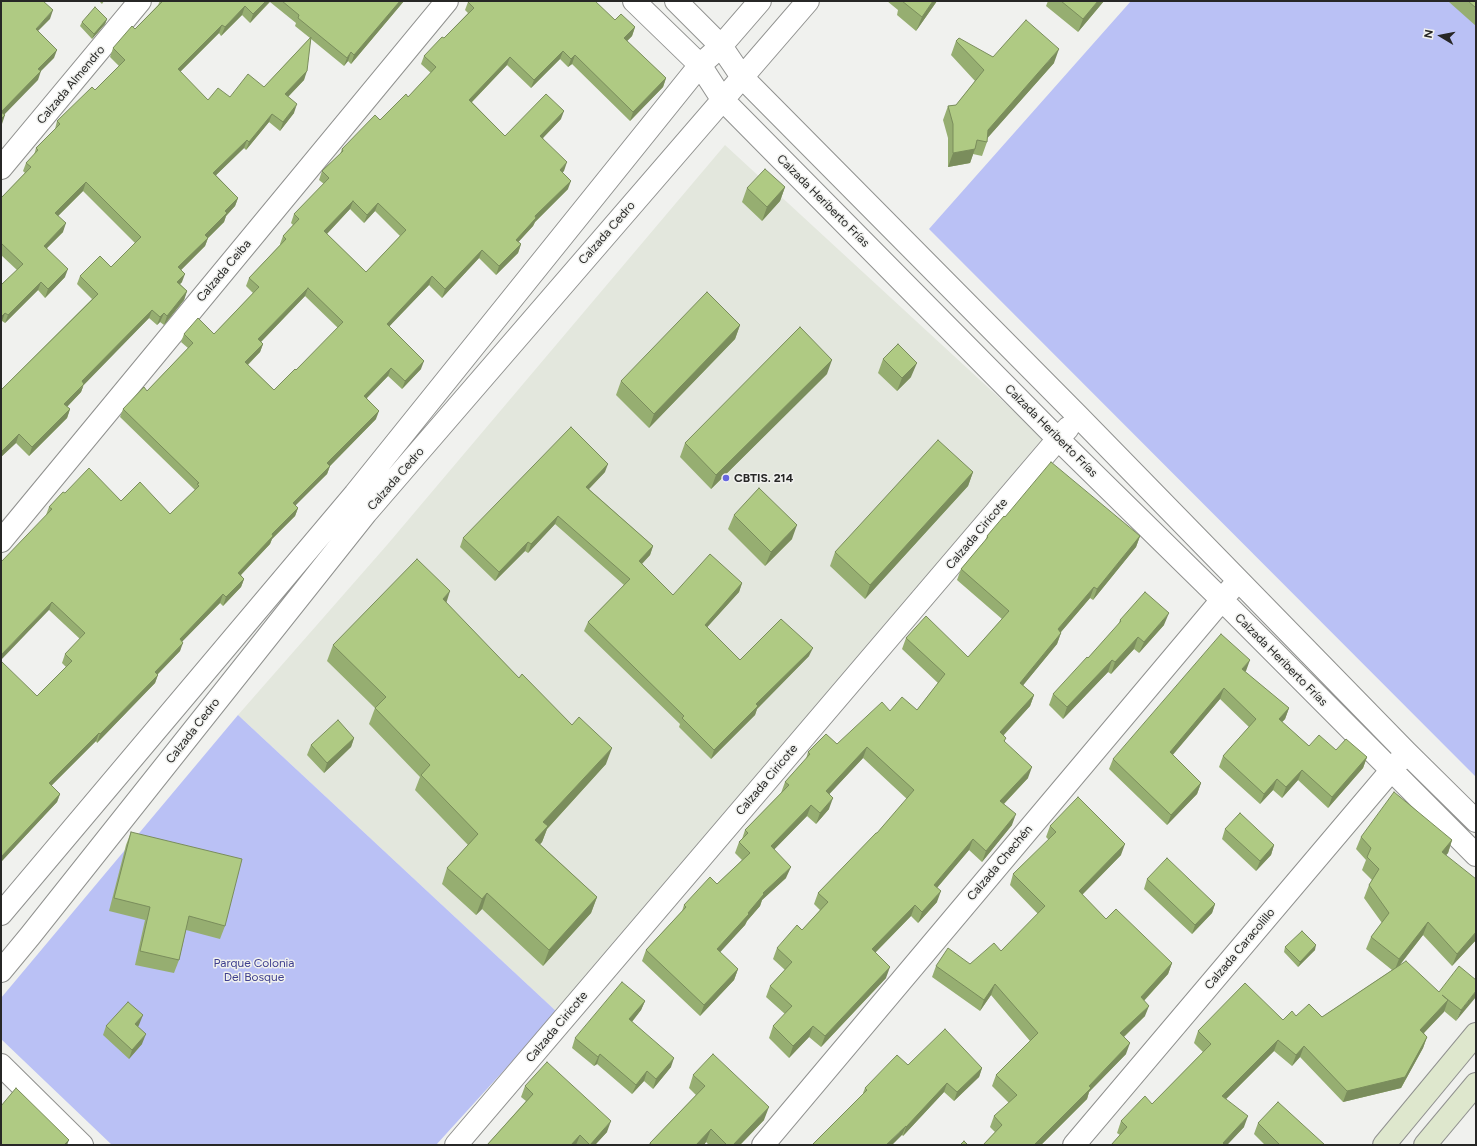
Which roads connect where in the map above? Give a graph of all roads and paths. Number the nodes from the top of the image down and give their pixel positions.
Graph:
1 (140, 1) edge
2 (447, 1) edge
3 (634, 1) edge
4 (676, 1) edge
5 (760, 1) edge
6 (808, 1) edge
7 (721, 46) junction
8 (700, 65) junction
9 (742, 77) junction
10 (722, 99) junction
11 (1, 168) edge
12 (1079, 417) junction
13 (1058, 439) junction
14 (1, 541) edge
15 (1238, 580) junction
16 (1222, 600) junction
17 (1406, 752) junction
18 (1391, 771) junction
19 (1476, 821) edge
20 (1476, 855) edge
21 (1, 914) edge
22 (1, 971) edge
23 (1476, 1034) edge
24 (1, 1065) edge
25 (1476, 1084) edge
26 (82, 1145) edge
27 (456, 1145) edge
28 (763, 1145) edge
29 (1074, 1145) edge
30 (1384, 1145) edge
31 (1425, 1145) edge

1 - 11 street, Calzada Almendro
2 - 14 street, Calzada Ceiba
3 - 8 street, Calzada Heriberto Frías
4 - 7 street, Calzada Heriberto Frías
5 - 7 street, Calzada Cedro
6 - 9 street, Calzada Cedro
7 - 8 street, Calzada Cedro
7 - 9 street, Calzada Heriberto Frías
8 - 10 street, Calzada Heriberto Frías
8 - 21 street, Calzada Cedro
9 - 10 street, Calzada Cedro
9 - 12 street, Calzada Heriberto Frías
10 - 13 street, Calzada Heriberto Frías
10 - 22 street, Calzada Cedro
12 - 13 street, Calzada Ciricote
12 - 15 street, Calzada Heriberto Frías
13 - 16 street, Calzada Heriberto Frías
13 - 27 street, Calzada Ciricote
15 - 16 street, Calzada Chechén
15 - 17 street, Calzada Heriberto Frías
16 - 18 street, Calzada Heriberto Frías
16 - 28 street, Calzada Chechén
17 - 18 street, Calzada Caracolillo
17 - 19 street, Calzada Heriberto Frías
18 - 20 street, Calzada Heriberto Frías
18 - 29 street, Calzada Caracolillo
23 - 30 main road
24 - 26 street
25 - 31 main road

